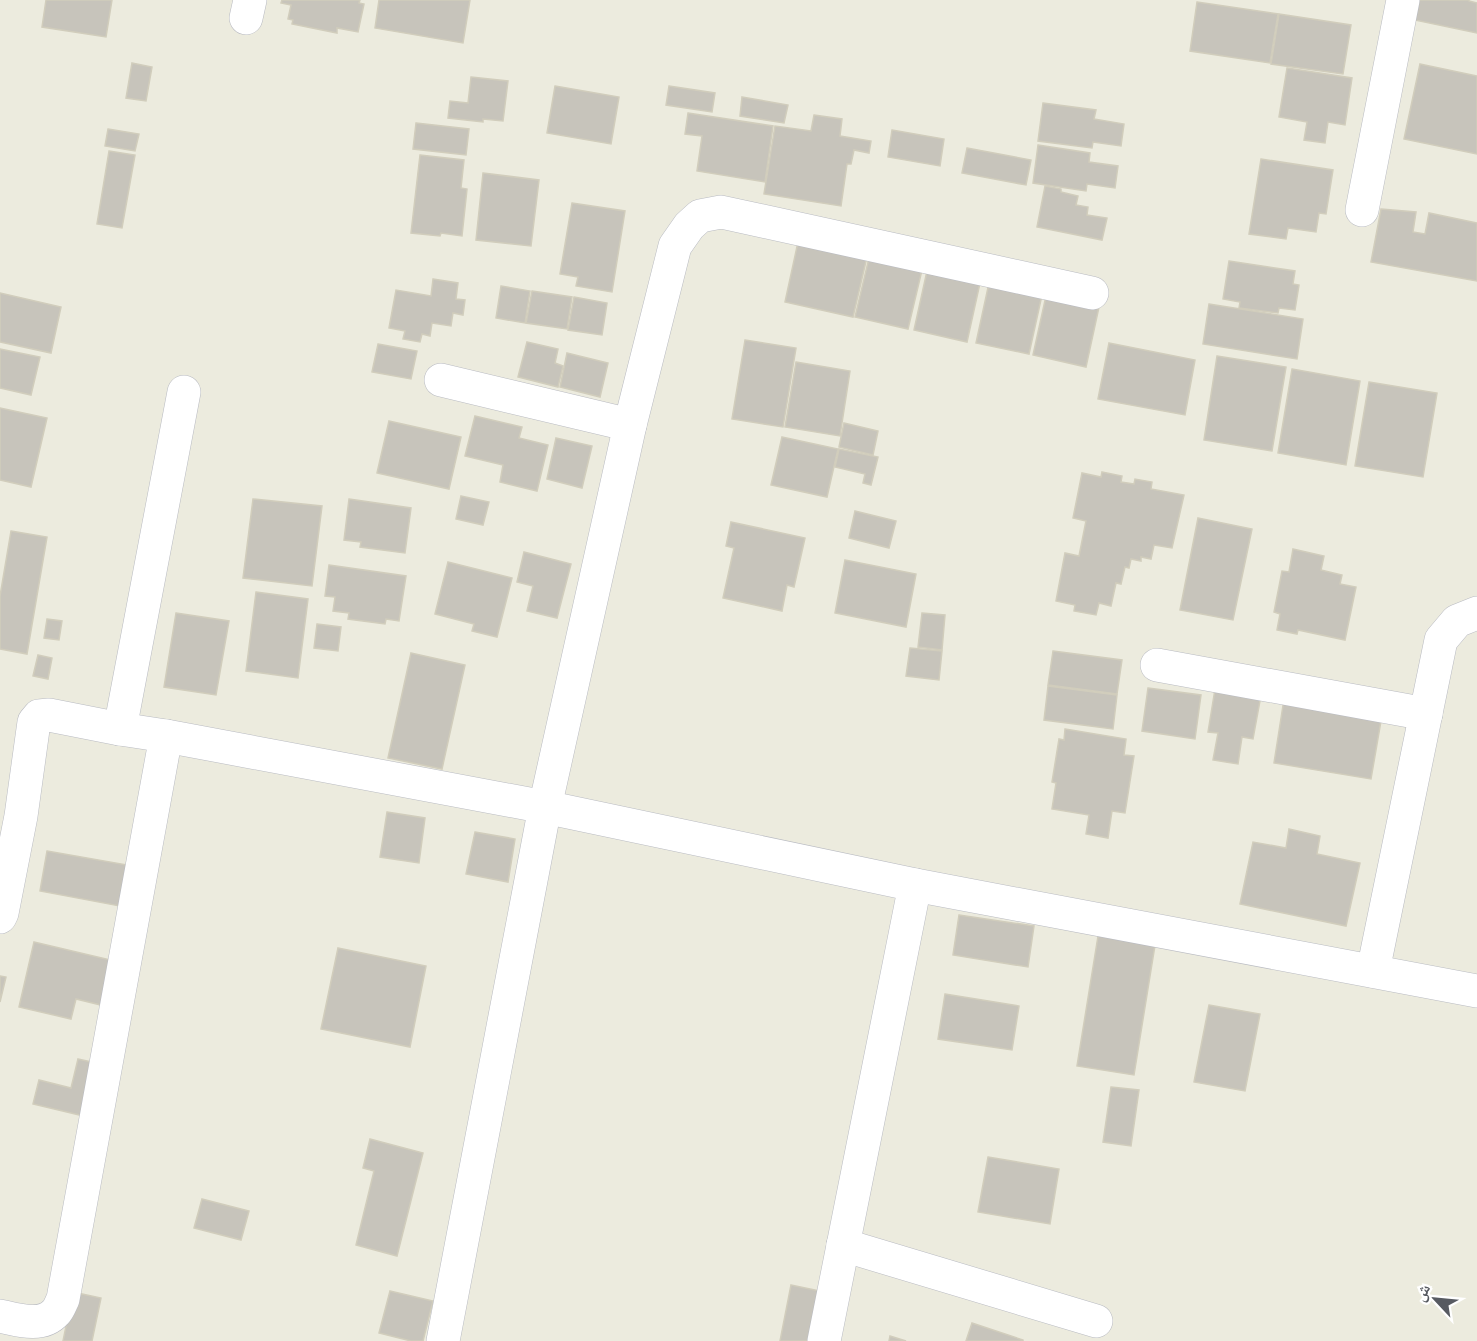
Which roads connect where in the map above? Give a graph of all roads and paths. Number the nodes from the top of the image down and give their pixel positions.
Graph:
1 (1403, 0) edge
2 (1362, 210) dead end
3 (1092, 293) dead end
4 (441, 380) dead end
5 (184, 392) dead end
6 (630, 425) junction
7 (1477, 613) edge
8 (1157, 665) dead end
9 (1426, 714) junction
10 (120, 729) junction
11 (166, 736) junction
12 (545, 807) junction
13 (915, 885) junction
14 (0, 917) edge
15 (1373, 971) junction
16 (1477, 991) edge
17 (843, 1245) junction
18 (0, 1316) edge
19 (1096, 1321) dead end
20 (443, 1341) edge
21 (824, 1341) edge

1 - 2 street
3 - 6 street
4 - 6 street
5 - 10 street
6 - 12 street
7 - 9 street
8 - 9 street
9 - 15 street
10 - 11 street
10 - 14 street
11 - 12 street
11 - 18 street
12 - 13 street
12 - 20 street
13 - 15 street
13 - 17 street
15 - 16 street
17 - 19 street
17 - 21 street

